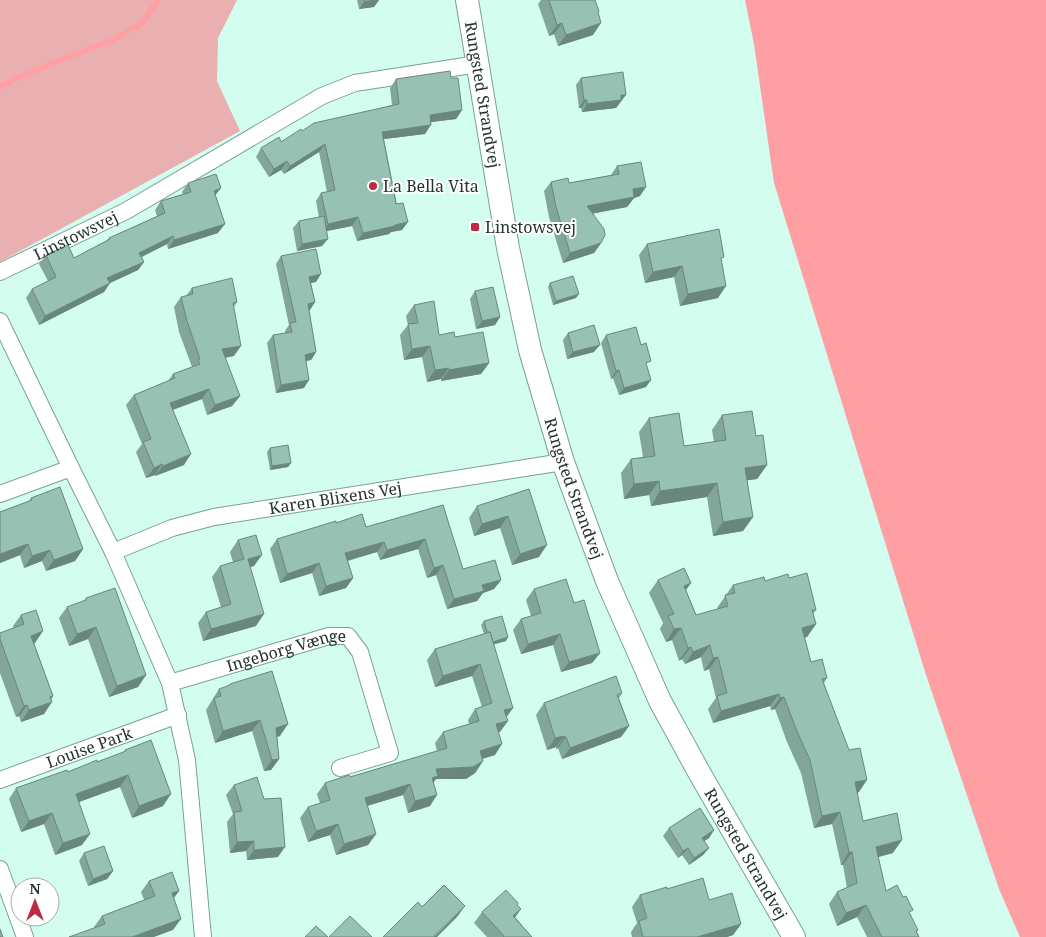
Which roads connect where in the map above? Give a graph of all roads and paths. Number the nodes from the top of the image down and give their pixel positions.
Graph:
1 (467, 0) edge
2 (478, 64) junction
3 (0, 272) edge
4 (0, 321) edge
5 (563, 462) junction
6 (71, 468) junction
7 (0, 494) edge
8 (113, 552) junction
9 (170, 683) junction
10 (178, 715) junction
11 (340, 768) dead end
12 (0, 780) edge
13 (0, 869) edge
14 (25, 937) edge
15 (203, 937) edge
16 (794, 937) edge

1 - 2 main road, Rungsted Strandvej
2 - 3 street, Linstowsvej
2 - 5 main road, Rungsted Strandvej
4 - 6 street
5 - 8 street, Karen Blixens Vej
5 - 16 main road, Rungsted Strandvej
6 - 7 street
6 - 8 street
8 - 9 street
9 - 10 street
9 - 11 street, Ingeborg Vænge
10 - 12 street, Louise Park
10 - 15 street
13 - 14 street

